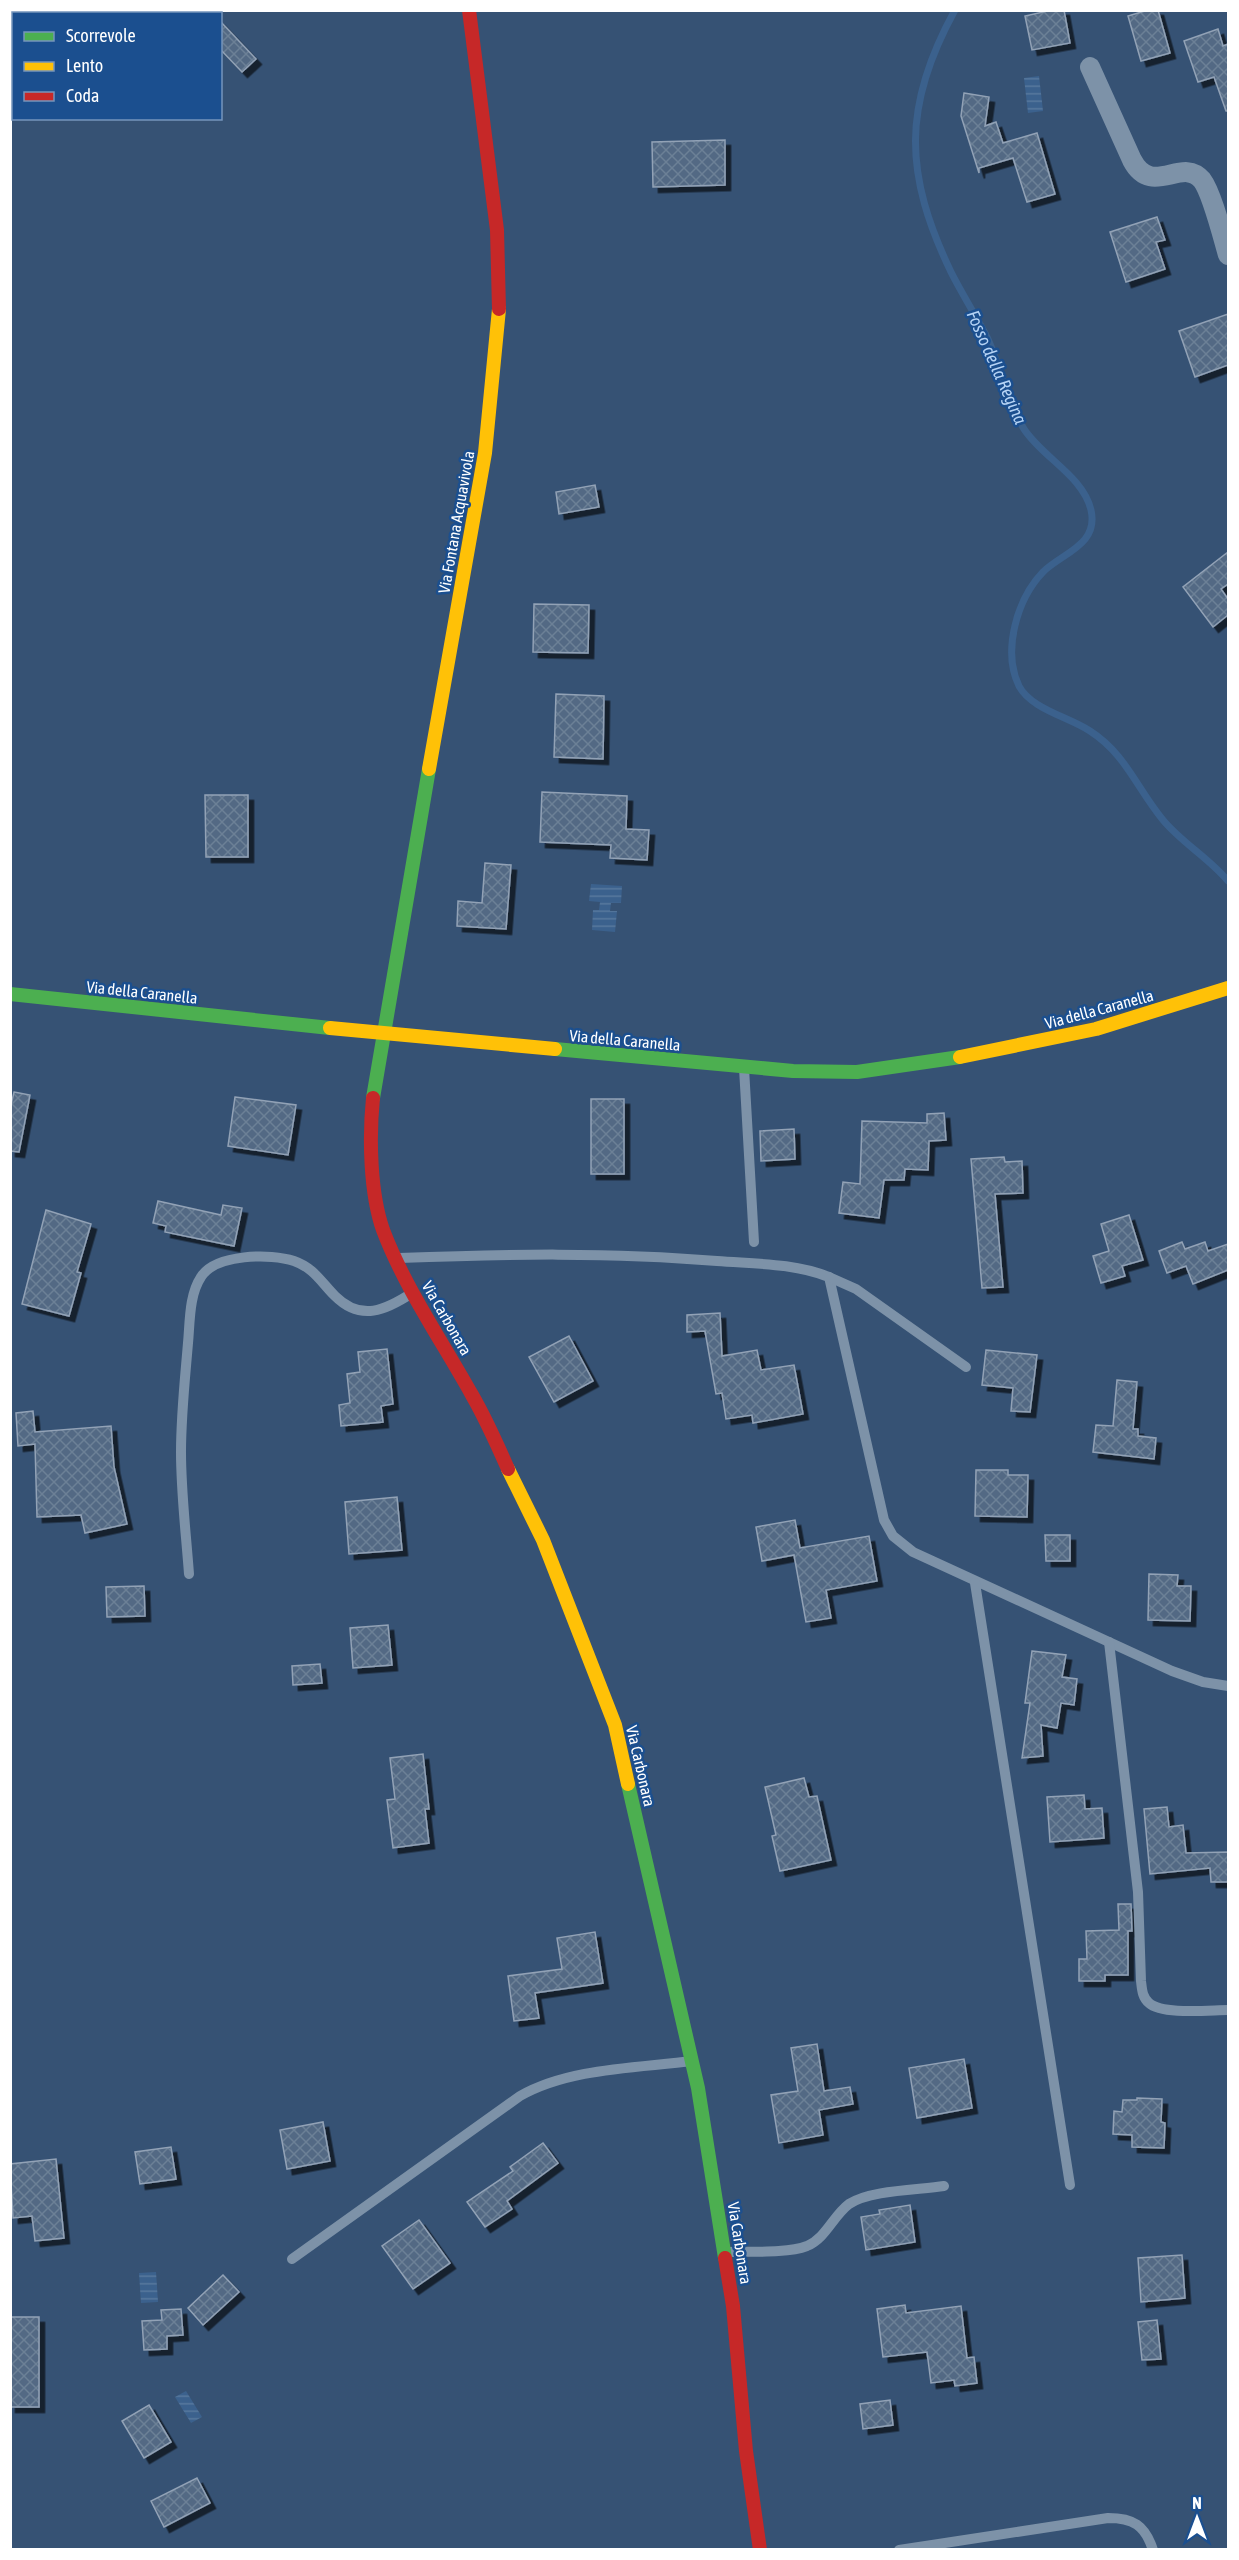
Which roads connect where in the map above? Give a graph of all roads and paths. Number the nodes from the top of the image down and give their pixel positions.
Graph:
1 (469, 10) edge
2 (1090, 67) dead end
3 (1228, 255) edge
4 (1228, 989) edge
5 (10, 994) edge
6 (384, 1034) junction
7 (744, 1067) junction
8 (754, 1242) dead end
9 (395, 1258) junction
10 (829, 1277) junction
11 (412, 1293) junction
12 (966, 1366) dead end
13 (189, 1574) dead end
14 (975, 1582) junction
15 (1109, 1642) junction
16 (1228, 1686) edge
17 (1228, 2010) edge
18 (692, 2061) junction
19 (1070, 2185) dead end
20 (944, 2186) dead end
21 (724, 2252) junction
22 (292, 2259) dead end
23 (760, 2550) edge
24 (899, 2550) edge
25 (1153, 2550) edge

1 - 6 street, Via Fontana Acquavivola
2 - 3 street
4 - 7 street, Via della Caranella
5 - 6 street, Via della Caranella
6 - 7 street, Via della Caranella
6 - 9 street, Via Carbonara
7 - 8 lane
9 - 10 lane
9 - 11 street, Via Carbonara
10 - 12 lane
10 - 14 lane
11 - 13 lane
11 - 18 street, Via Carbonara
14 - 15 lane
14 - 19 lane
15 - 16 lane
15 - 17 lane
18 - 21 street, Via Carbonara
18 - 22 lane
20 - 21 lane
21 - 23 street, Via Carbonara
24 - 25 lane

